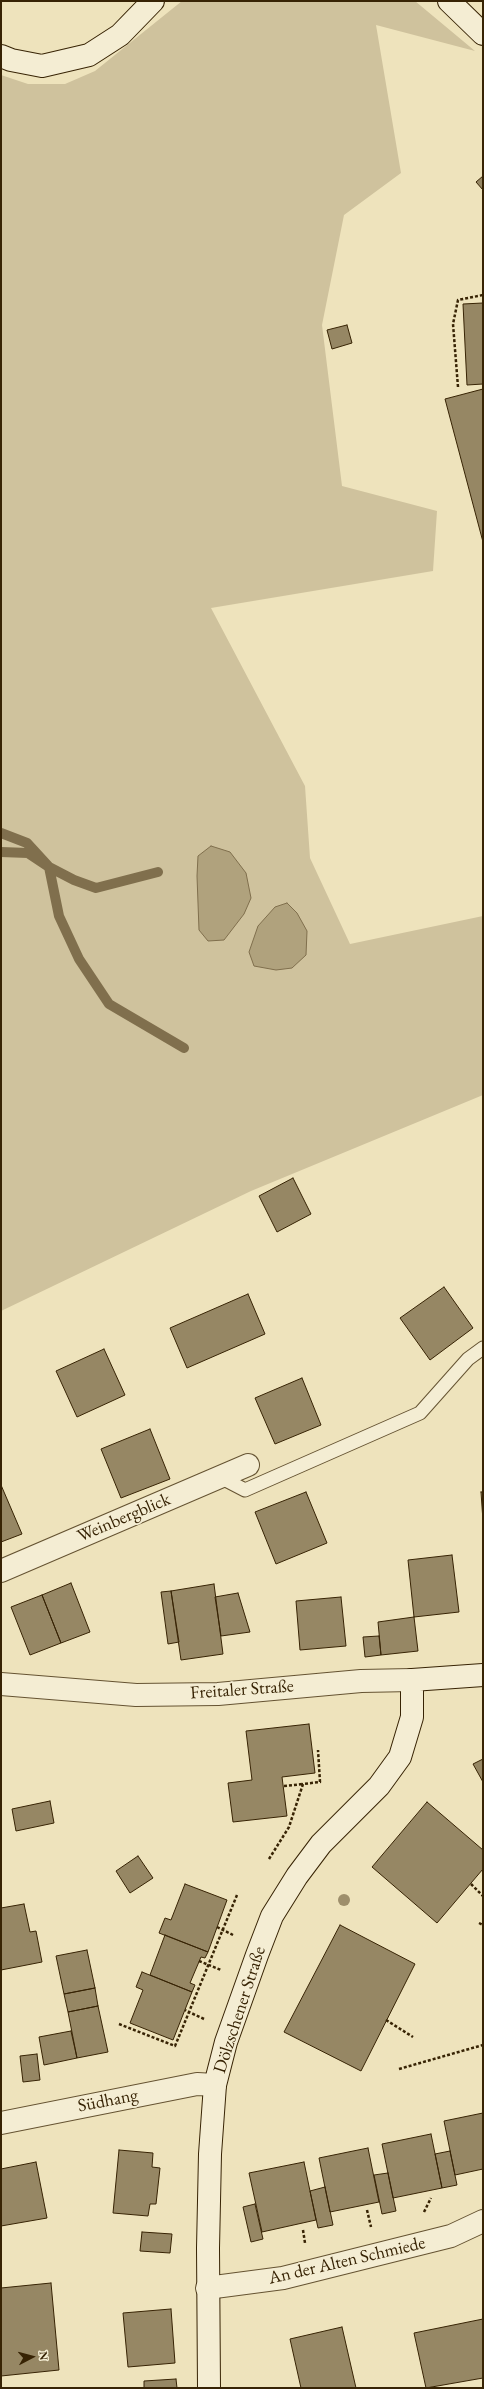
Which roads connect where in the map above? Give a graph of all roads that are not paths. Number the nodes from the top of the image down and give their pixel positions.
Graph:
1 (153, 1) edge
2 (449, 1) edge
3 (483, 34) edge
4 (1, 56) edge
5 (483, 1348) edge
6 (248, 1465) dead end
7 (220, 1477) junction
8 (1, 1571) edge
9 (483, 1675) edge
10 (412, 1680) junction
11 (1, 1684) edge
12 (215, 2085) junction
13 (1, 2123) edge
14 (483, 2221) edge
15 (207, 2288) junction
16 (209, 2388) edge

1 - 4 street
2 - 3 street
5 - 7 lane
6 - 7 street, Weinbergblick
7 - 8 street, Weinbergblick
9 - 10 street, Freitaler Straße
10 - 11 street, Freitaler Straße
10 - 12 street, Dölzschener Straße
12 - 13 street, Südhang
12 - 15 street, Dölzschener Straße
14 - 15 street, An der Alten Schmiede
15 - 16 street, Dölzschener Straße

